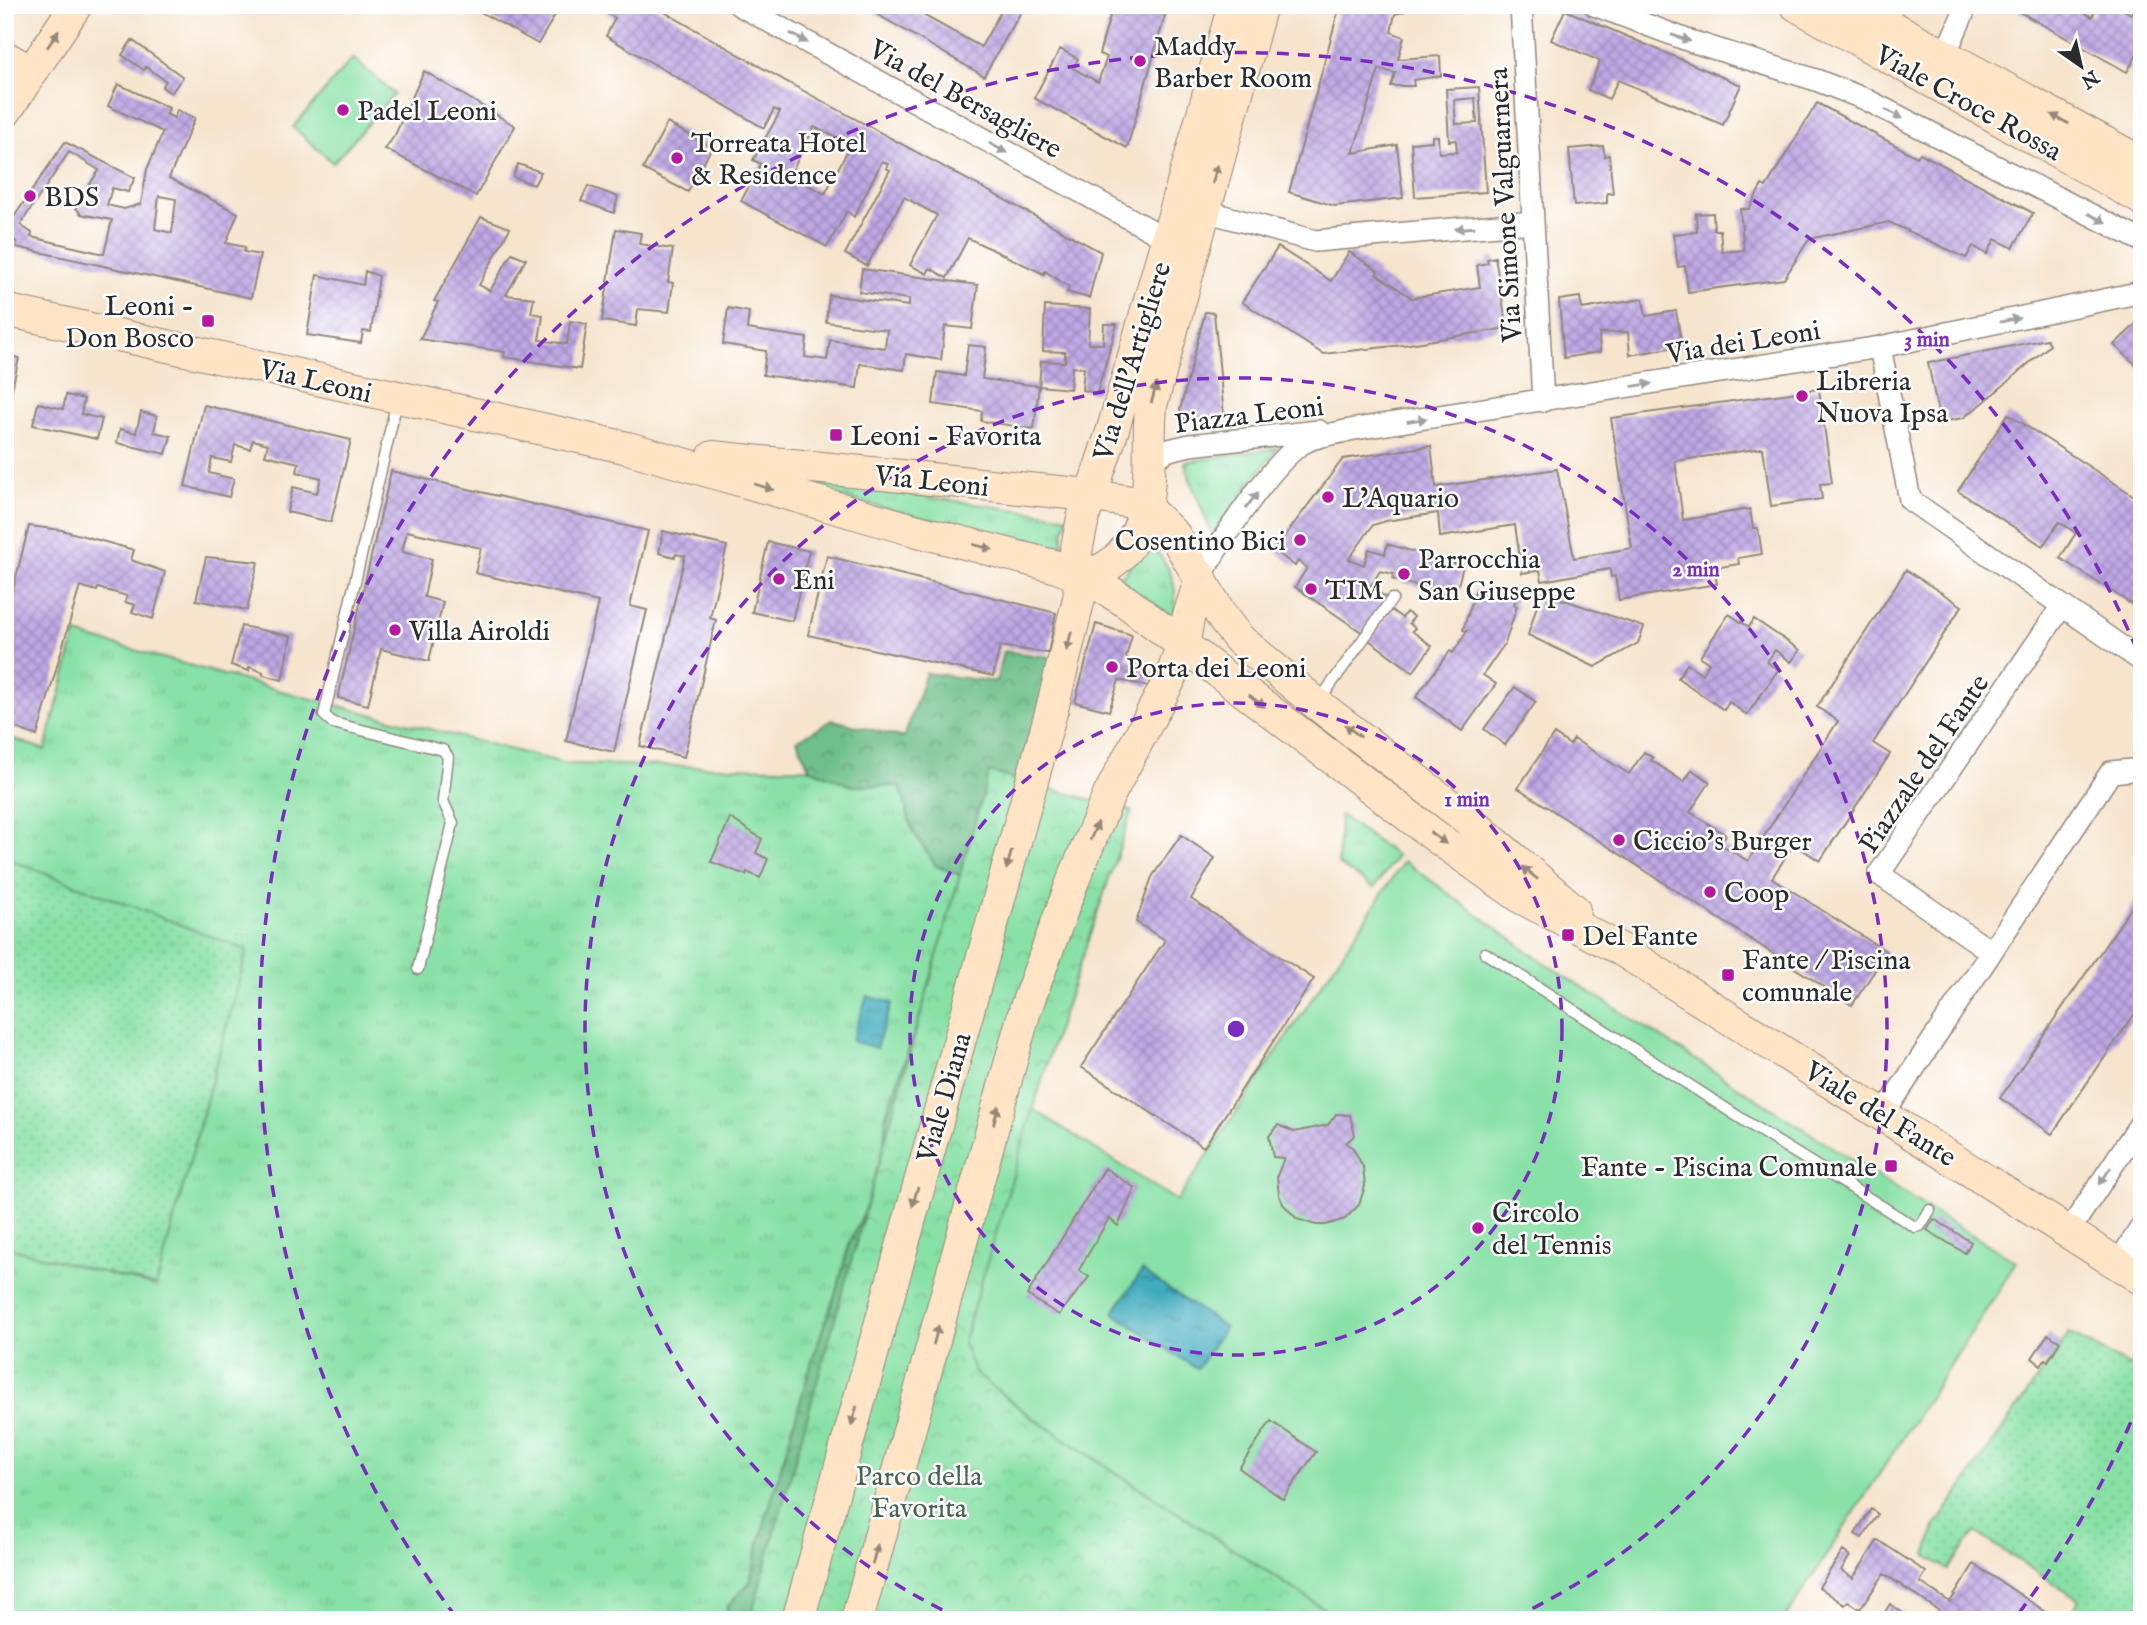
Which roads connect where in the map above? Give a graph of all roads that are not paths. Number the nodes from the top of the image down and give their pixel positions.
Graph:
1 (75, 5) edge
2 (739, 5) edge
3 (1234, 5) edge
4 (1261, 5) edge
5 (1521, 5) edge
6 (1594, 5) edge
7 (1796, 5) edge
8 (1852, 5) edge
9 (1967, 5) edge
10 (1944, 57) junction
11 (18, 64) edge
12 (5, 112) edge
13 (2142, 140) edge
14 (2109, 145) junction
15 (2142, 163) edge
16 (2142, 198) edge
17 (1205, 211) junction
18 (1533, 222) junction
19 (1167, 239) junction
20 (2142, 241) edge
21 (2142, 292) edge
22 (5, 310) edge
23 (1880, 348) junction
24 (397, 398) junction
25 (1544, 401) junction
26 (1113, 429) junction
27 (1349, 430) junction
28 (628, 448) junction
29 (1150, 461) junction
30 (1046, 491) junction
31 (1089, 495) junction
32 (1138, 505) junction
33 (1175, 536) junction
34 (1078, 537) junction
35 (1078, 574) junction
36 (1201, 578) junction
37 (1392, 599) dead end
38 (2062, 606) junction
39 (1183, 645) junction
40 (2142, 662) edge
41 (1317, 704) junction
42 (2142, 769) edge
43 (1620, 949) junction
44 (1990, 951) junction
45 (1485, 953) dead end
46 (418, 969) dead end
47 (1883, 1115) junction
48 (2142, 1121) edge
49 (1930, 1210) dead end
50 (2142, 1226) edge
51 (2069, 1231) junction
52 (2130, 1271) edge
53 (798, 1620) edge
54 (857, 1620) edge

11 -> 1 street
2 -> 19 street, Via del Bersagliere
3 - 19 street, Via dell'Artigliere
17 -> 4 street, Via dell'Artigliere
5 - 18 street, Via Simone Valguarnera
6 -> 20 street
7 - 16 street, Viale Croce Rossa
8 - 10 street, Viale Croce Rossa
9 - 10 street
14 -> 10 street, Viale Croce Rossa
11 - 12 street
13 - 14 street
14 - 15 street, Viale Croce Rossa
18 -> 17 street
29 -> 17 street, Via dell'Artigliere
18 - 25 street, Via Simone Valguarnera
19 - 26 street, Via dell'Artigliere
23 -> 21 street, Via dei Leoni
22 - 24 street, Via Leoni
25 -> 23 street, Via dei Leoni
23 - 38 street
24 - 28 street, Via Leoni
24 - 46 lane
27 -> 25 street, Via dei Leoni
26 - 30 street
26 - 31 street, Via dell'Artigliere
27 - 29 street, Piazza Leoni
36 -> 27 street, Piazza Leoni
28 - 30 street, Via Leoni
28 -> 35 street, Via Leoni
29 - 32 street, Via dell'Artigliere
29 - 33 street, Via dell'Artigliere
30 - 31 street, Via Leoni
31 - 32 street, Via Leoni
31 - 34 street, Via dell'Artigliere
32 - 33 street
32 - 34 street
32 - 35 street, Via dell'Artigliere
33 - 36 street
34 - 35 street, Via dell'Artigliere
35 - 39 street, Via Leoni
35 -> 53 street, Viale Diana
36 - 39 street, Viale Diana
36 - 41 street, Viale del Fante
37 - 41 lane
38 - 40 street
38 - 44 street, Piazzale del Fante
39 -> 43 street, Viale del Fante
54 -> 39 street, Viale Diana
43 -> 41 street, Viale del Fante
42 - 44 street
43 - 47 street, Viale del Fante
44 - 47 street
45 - 49 lane
47 - 51 street, Viale del Fante
48 -> 51 street
50 - 52 street
51 - 52 street, Viale del Fante

